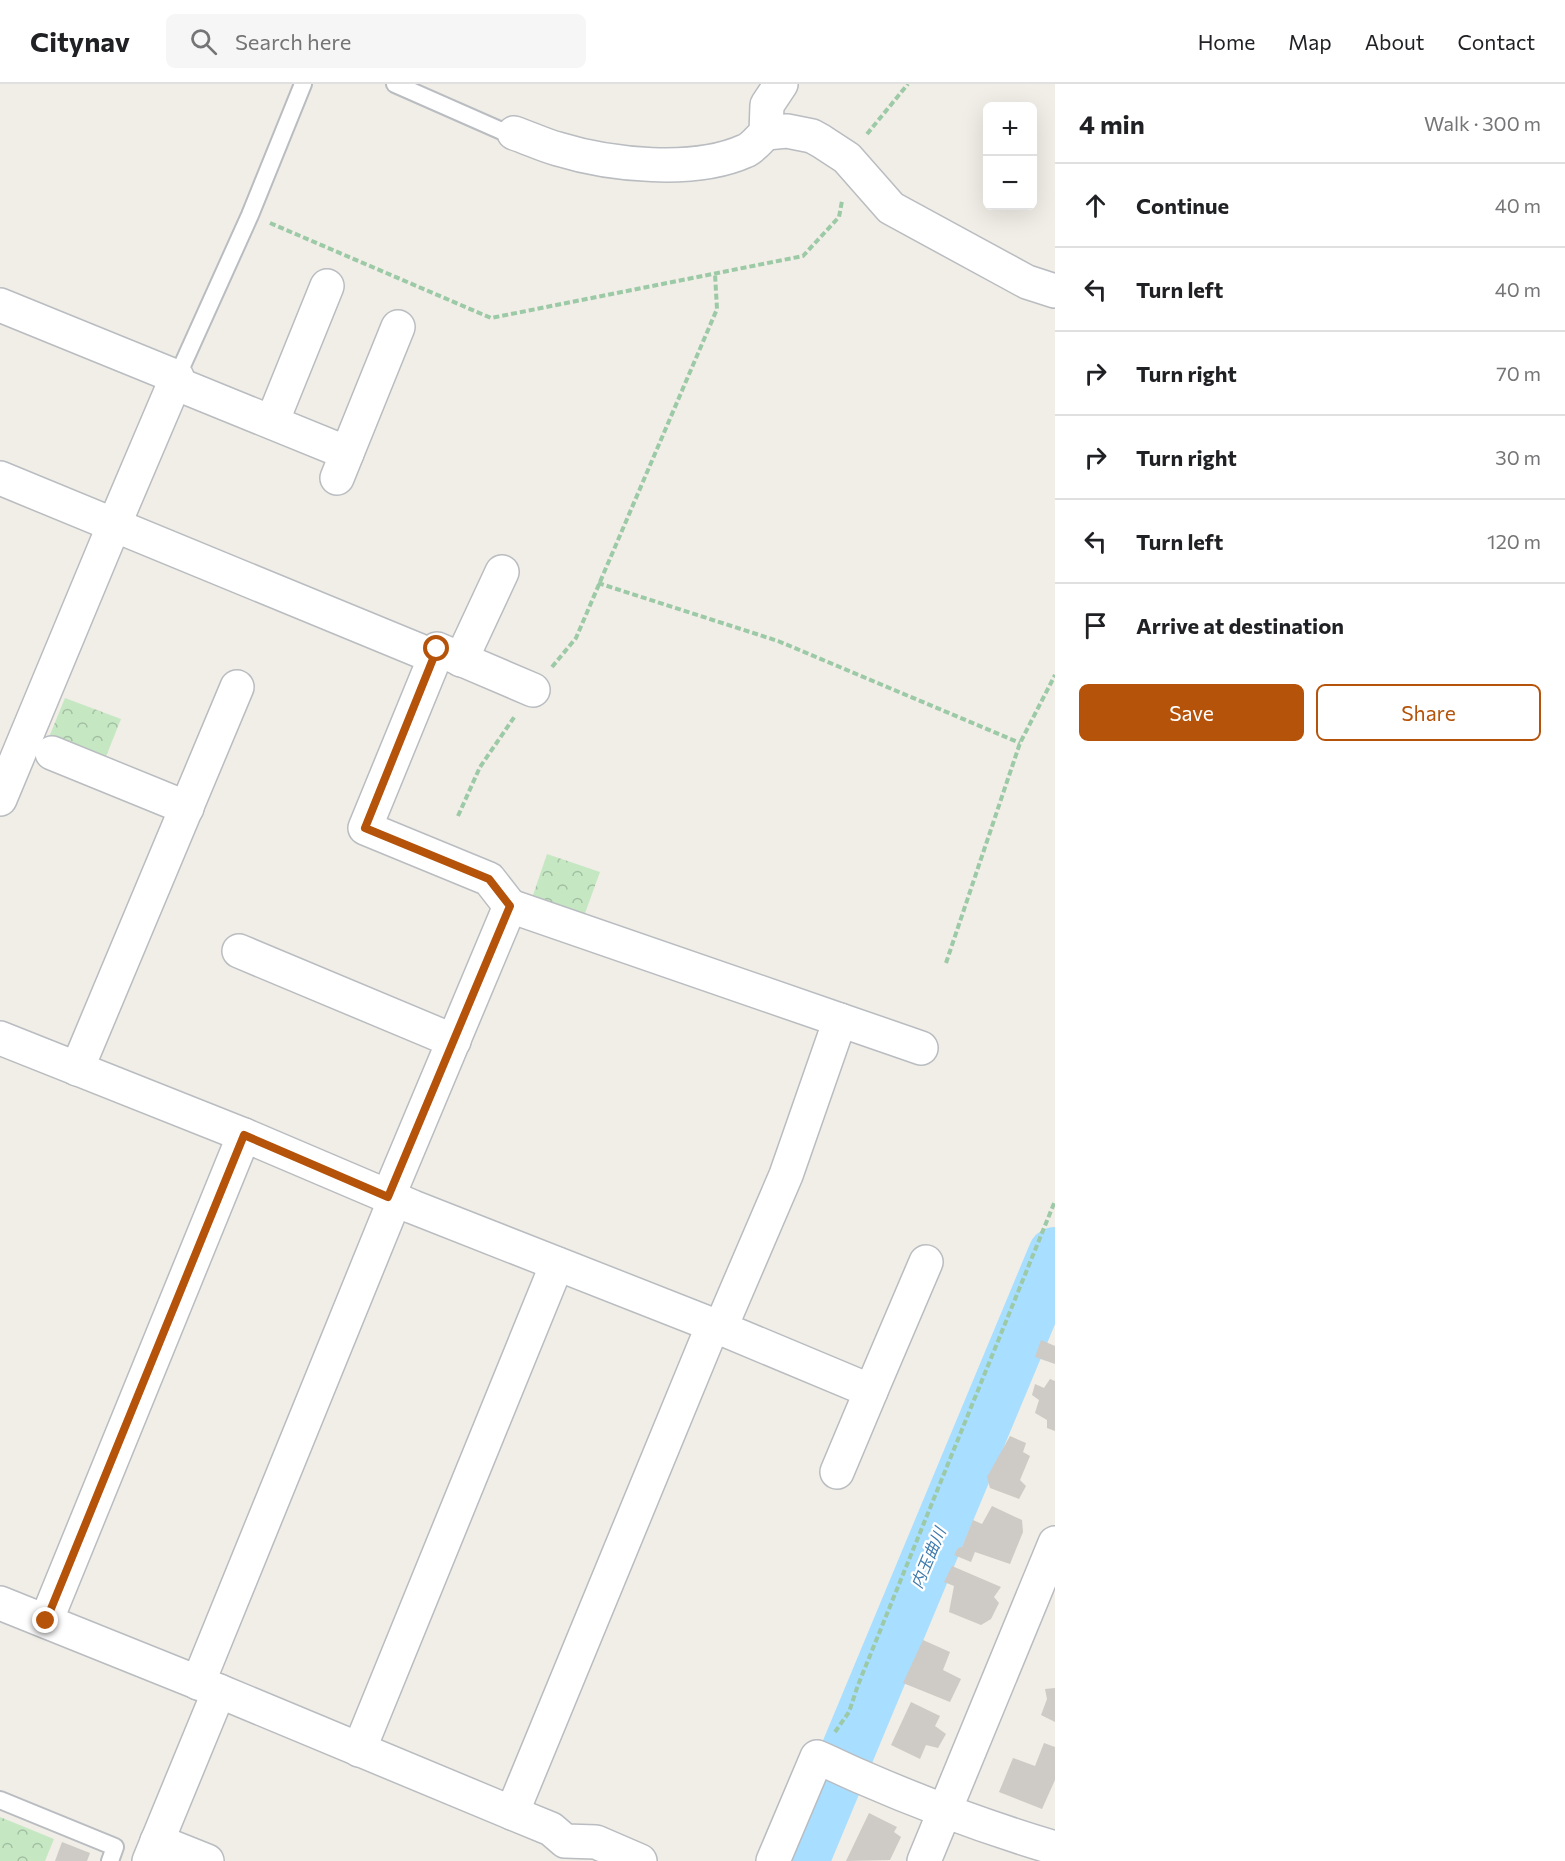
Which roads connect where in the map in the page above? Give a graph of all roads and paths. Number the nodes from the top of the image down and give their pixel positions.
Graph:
1 (303, 84) edge
2 (395, 84) edge
3 (781, 84) edge
4 (908, 84) edge
5 (514, 133) joint
6 (766, 133) junction
7 (847, 158) junction
8 (250, 214) junction
9 (715, 274) junction
10 (327, 286) dead end
11 (1055, 291) edge
12 (0, 305) edge
13 (398, 327) dead end
14 (176, 380) junction
15 (272, 422) junction
16 (0, 478) edge
17 (114, 525) junction
18 (502, 572) dead end
19 (598, 583) junction
20 (448, 658) junction
21 (1055, 675) edge
22 (237, 687) dead end
23 (533, 690) junction
24 (1020, 743) junction
25 (52, 753) dead end
26 (0, 799) edge
27 (187, 808) junction
28 (458, 816) dead end
29 (510, 906) junction
30 (239, 951) dead end
31 (946, 963) dead end
32 (840, 1020) junction
33 (0, 1038) edge
34 (454, 1041) junction
35 (921, 1048) dead end
36 (77, 1069) junction
37 (244, 1135) junction
38 (392, 1198) junction
39 (1055, 1201) edge
40 (926, 1262) dead end
41 (557, 1264) junction
42 (717, 1327) junction
43 (871, 1391) junction
44 (837, 1472) dead end
45 (1055, 1543) edge
46 (0, 1603) edge
47 (46, 1621) junction
48 (208, 1687) junction
49 (359, 1750) junction
50 (818, 1757) junction
51 (0, 1800) edge
52 (945, 1811) junction
53 (512, 1813) junction
54 (1055, 1848) edge
55 (153, 1851) edge
56 (561, 1851) edge
57 (110, 1861) edge
58 (207, 1861) edge
59 (640, 1861) edge
60 (773, 1861) edge
61 (924, 1861) edge

1 - 8 lane
2 - 5 lane
3 - 6 street
4 - 7 path
5 - 6 street
6 - 7 street
7 - 9 path
7 - 11 street
8 - 9 path
8 - 14 lane
9 - 19 path
10 - 15 street
12 - 14 street
13 - 15 street
14 - 15 street
14 - 17 street
16 - 17 street
17 - 20 street
17 - 26 street
18 - 20 street
19 - 23 path
19 - 24 path
20 - 23 street
20 - 29 street
21 - 24 path
22 - 27 street
23 - 28 path
24 - 31 path
25 - 27 street
27 - 36 street
29 - 32 street
29 - 34 street
30 - 34 street
32 - 35 street
32 - 42 street
33 - 36 street
34 - 38 street
36 - 37 street
37 - 38 street
37 - 47 street
38 - 41 street
38 - 48 street
39 - 50 path
40 - 43 street
41 - 42 street
41 - 49 street
42 - 43 street
42 - 53 street
43 - 44 street
45 - 52 street
46 - 47 street
47 - 48 street
48 - 49 street
48 - 55 street
49 - 53 street
50 - 52 street
50 - 60 street
51 - 57 lane
52 - 54 street
52 - 61 street
53 - 56 street
55 - 58 street
56 - 59 street

